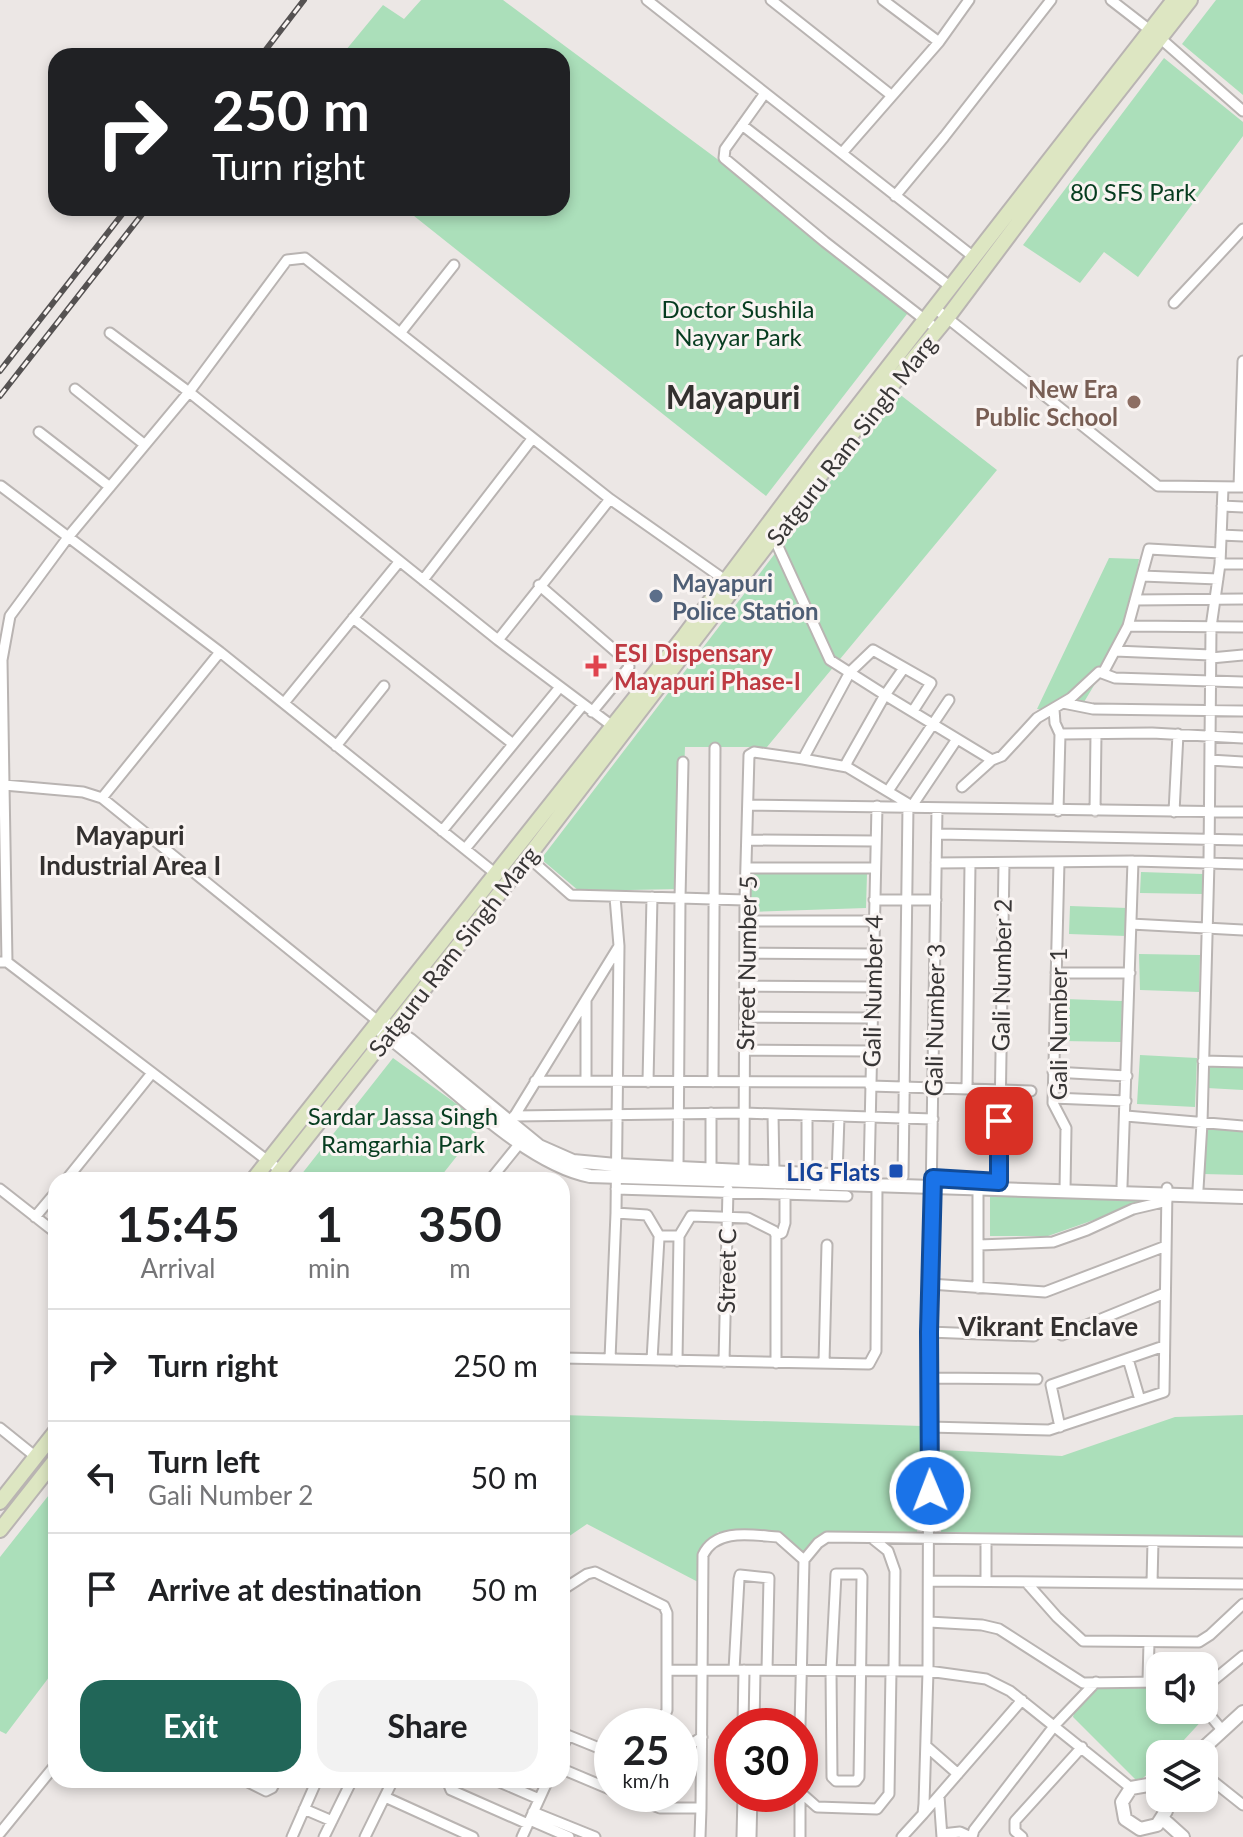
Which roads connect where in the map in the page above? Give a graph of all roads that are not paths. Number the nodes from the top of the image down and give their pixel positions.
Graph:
1 (647, 0) edge
2 (771, 0) edge
3 (883, 0) edge
4 (969, 0) edge
5 (1051, 0) edge
6 (1111, 0) edge
7 (1174, 0) edge
8 (1190, 0) edge
9 (1155, 34) junction
10 (939, 42) junction
11 (765, 93) junction
12 (891, 95) junction
13 (1243, 111) edge
14 (742, 125) junction
15 (842, 153) junction
16 (895, 196) junction
17 (1243, 229) edge
18 (975, 258) junction
19 (454, 265) dead end
20 (952, 288) junction
21 (1174, 303) dead end
22 (937, 320) junction
23 (401, 332) junction
24 (110, 333) dead end
25 (1243, 361) edge
26 (1243, 383) edge
27 (75, 389) dead end
28 (189, 392) junction
29 (39, 432) dead end
30 (532, 439) junction
31 (145, 445) junction
32 (1, 486) edge
33 (110, 487) junction
34 (1241, 487) edge
35 (1223, 488) junction
36 (610, 499) junction
37 (1222, 506) junction
38 (1243, 507) edge
39 (1221, 535) junction
40 (69, 536) junction
41 (1243, 536) edge
42 (774, 538) junction
43 (1220, 558) junction
44 (399, 562) junction
45 (1243, 564) edge
46 (1142, 576) junction
47 (1218, 579) junction
48 (423, 580) junction
49 (725, 580) junction
50 (539, 585) junction
51 (1243, 599) edge
52 (1135, 600) junction
53 (1216, 600) junction
54 (353, 618) junction
55 (4, 619) edge
56 (1128, 626) junction
57 (1211, 627) junction
58 (1243, 627) edge
59 (498, 640) junction
60 (1115, 651) junction
61 (220, 652) junction
62 (1243, 655) edge
63 (1211, 657) junction
64 (904, 668) junction
65 (850, 672) junction
66 (1103, 673) junction
67 (1211, 681) junction
68 (1243, 682) edge
69 (384, 686) dead end
70 (560, 687) junction
71 (885, 695) junction
72 (949, 700) dead end
73 (284, 703) junction
74 (583, 705) junction
75 (1058, 706) junction
76 (913, 711) junction
77 (1211, 711) junction
78 (1243, 711) edge
79 (592, 712) junction
80 (933, 724) junction
81 (611, 725) junction
82 (1060, 734) junction
83 (1096, 734) junction
84 (1178, 734) junction
85 (1210, 736) junction
86 (1243, 738) edge
87 (957, 739) junction
88 (513, 744) junction
89 (336, 746) junction
90 (715, 748) dead end
91 (803, 759) junction
92 (992, 760) junction
93 (1210, 760) junction
94 (683, 762) dead end
95 (1243, 762) edge
96 (847, 767) junction
97 (2, 785) edge
98 (962, 787) dead end
99 (888, 791) junction
100 (102, 798) junction
101 (749, 805) junction
102 (877, 806) junction
103 (910, 806) junction
104 (937, 808) junction
105 (1058, 811) junction
106 (1095, 811) junction
107 (1174, 812) junction
108 (1209, 812) junction
109 (1243, 812) edge
110 (442, 831) junction
111 (937, 834) junction
112 (1209, 839) junction
113 (747, 840) junction
114 (1243, 840) edge
115 (875, 841) junction
116 (465, 849) junction
117 (528, 857) junction
118 (1133, 861) junction
119 (1059, 862) junction
120 (1209, 862) junction
121 (936, 863) junction
122 (1004, 863) junction
123 (970, 864) junction
124 (1243, 864) edge
125 (747, 868) junction
126 (875, 868) junction
127 (496, 874) junction
128 (615, 897) junction
129 (652, 897) junction
130 (680, 898) junction
131 (715, 899) junction
132 (745, 900) junction
133 (874, 900) junction
134 (907, 900) junction
135 (936, 900) junction
136 (746, 921) junction
137 (874, 921) junction
138 (1131, 924) junction
139 (1207, 929) junction
140 (1243, 930) edge
141 (619, 946) junction
142 (746, 953) junction
143 (873, 954) junction
144 (3, 962) edge
145 (1056, 973) junction
146 (1130, 973) junction
147 (745, 986) junction
148 (873, 987) junction
149 (586, 1000) junction
150 (745, 1017) junction
151 (871, 1018) junction
152 (382, 1025) junction
153 (744, 1050) junction
154 (871, 1051) junction
155 (1203, 1061) junction
156 (1243, 1062) edge
157 (1053, 1072) junction
158 (152, 1073) junction
159 (1127, 1076) junction
160 (535, 1081) junction
161 (586, 1081) junction
162 (616, 1081) junction
163 (745, 1081) junction
164 (648, 1082) junction
165 (679, 1082) junction
166 (713, 1082) junction
167 (870, 1084) junction
168 (905, 1086) junction
169 (933, 1087) junction
170 (967, 1088) junction
171 (999, 1090) junction
172 (1031, 1091) dead end
173 (1053, 1098) junction
174 (1126, 1101) junction
175 (679, 1113) junction
176 (711, 1113) junction
177 (744, 1113) junction
178 (773, 1114) junction
179 (616, 1115) junction
180 (807, 1115) junction
181 (1126, 1116) junction
182 (839, 1117) junction
183 (870, 1118) junction
184 (513, 1119) junction
185 (904, 1119) junction
186 (933, 1119) junction
187 (1202, 1123) junction
188 (1243, 1126) edge
189 (520, 1143) junction
190 (268, 1161) junction
191 (678, 1168) junction
192 (711, 1170) junction
193 (744, 1171) junction
194 (72, 1172) edge
195 (259, 1172) edge
196 (275, 1172) edge
197 (279, 1172) edge
198 (496, 1172) edge
199 (774, 1172) junction
200 (837, 1175) junction
201 (616, 1177) junction
202 (903, 1177) junction
203 (873, 1181) junction
204 (728, 1182) junction
205 (932, 1182) junction
206 (999, 1182) junction
207 (812, 1184) junction
208 (1122, 1186) junction
209 (978, 1187) junction
210 (1065, 1187) junction
211 (0, 1189) edge
212 (1198, 1189) junction
213 (1243, 1190) edge
214 (785, 1194) junction
215 (1167, 1194) junction
216 (847, 1196) dead end
217 (1243, 1197) edge
218 (48, 1202) edge
219 (616, 1213) junction
220 (35, 1217) junction
221 (727, 1217) junction
222 (48, 1227) edge
223 (776, 1235) junction
224 (679, 1236) junction
225 (660, 1237) junction
226 (827, 1245) dead end
227 (979, 1245) junction
228 (1166, 1246) junction
229 (930, 1284) junction
230 (978, 1288) junction
231 (1165, 1293) junction
232 (929, 1332) junction
233 (1062, 1335) dead end
234 (1034, 1336) dead end
235 (1164, 1346) junction
236 (570, 1358) edge
237 (610, 1359) junction
238 (1128, 1359) junction
239 (652, 1360) junction
240 (677, 1361) junction
241 (724, 1362) junction
242 (776, 1363) junction
243 (824, 1363) junction
244 (929, 1378) junction
245 (1037, 1379) dead end
246 (1140, 1400) junction
247 (929, 1427) junction
248 (1060, 1427) junction
249 (0, 1428) edge
250 (48, 1441) edge
251 (36, 1457) junction
252 (48, 1469) edge
253 (0, 1502) edge
254 (0, 1530) edge
255 (929, 1538) junction
256 (873, 1539) junction
257 (986, 1539) junction
258 (1153, 1541) junction
259 (1243, 1542) edge
260 (804, 1560) junction
261 (929, 1581) junction
262 (986, 1581) junction
263 (1026, 1582) junction
264 (1152, 1583) junction
265 (1243, 1584) edge
266 (570, 1585) edge
267 (1243, 1604) edge
268 (929, 1622) junction
269 (1149, 1642) junction
270 (1149, 1652) edge
271 (1243, 1656) edge
272 (668, 1670) junction
273 (702, 1670) junction
274 (739, 1670) junction
275 (767, 1670) junction
276 (800, 1670) junction
277 (755, 1671) junction
278 (831, 1671) junction
279 (861, 1671) junction
280 (892, 1671) junction
281 (928, 1671) junction
282 (1218, 1677) edge
283 (1146, 1681) edge
284 (1096, 1682) junction
285 (1022, 1700) junction
286 (667, 1708) edge
287 (742, 1708) edge
288 (754, 1708) edge
289 (800, 1708) edge
290 (1243, 1712) edge
291 (1217, 1724) edge
292 (1055, 1725) junction
293 (1222, 1730) junction
294 (570, 1736) edge
295 (702, 1737) junction
296 (698, 1740) edge
297 (1212, 1740) edge
298 (594, 1746) edge
299 (926, 1746) junction
300 (1082, 1747) junction
301 (570, 1772) edge
302 (48, 1774) edge
303 (958, 1774) junction
304 (594, 1782) edge
305 (1146, 1785) edge
306 (1218, 1785) edge
307 (313, 1788) edge
308 (348, 1788) edge
309 (389, 1788) edge
310 (450, 1788) edge
311 (514, 1788) edge
312 (544, 1788) edge
313 (1131, 1788) junction
314 (939, 1796) junction
315 (385, 1797) junction
316 (539, 1799) junction
317 (1243, 1805) edge
318 (818, 1807) edge
319 (701, 1808) joint
320 (304, 1809) junction
321 (743, 1812) edge
322 (752, 1812) edge
323 (800, 1812) edge
324 (1166, 1812) edge
325 (923, 1814) junction
326 (530, 1819) junction
327 (1163, 1819) junction
328 (332, 1821) junction
329 (1131, 1825) junction
330 (0, 1833) edge
331 (942, 1835) edge
332 (1122, 1836) edge
333 (292, 1837) edge
334 (324, 1837) edge
335 (365, 1837) edge
336 (473, 1837) edge
337 (522, 1837) edge
338 (569, 1837) edge
339 (595, 1837) edge
340 (700, 1837) edge
341 (742, 1837) edge
342 (751, 1837) edge
343 (800, 1837) edge
344 (902, 1837) edge
345 (972, 1837) edge
346 (1022, 1837) edge
347 (1183, 1837) edge

1 - 11 street
2 - 12 street
3 - 10 street
4 - 10 street
5 - 16 street
6 - 9 street
7 - 9 main road, Satguru Ram Singh Marg
8 - 9 main road, Satguru Ram Singh Marg
9 - 13 street
9 - 18 main road, Satguru Ram Singh Marg
9 - 22 main road, Satguru Ram Singh Marg
10 - 12 street
11 - 14 street
11 - 15 street
12 - 15 street
14 - 20 street
14 - 22 street
15 - 16 street
16 - 18 street
17 - 21 street
18 - 20 main road, Satguru Ram Singh Marg
19 - 23 street
20 - 22 main road, Satguru Ram Singh Marg
22 - 35 street
22 - 42 main road, Satguru Ram Singh Marg
22 - 49 main road, Satguru Ram Singh Marg
23 - 28 street
23 - 30 street
24 - 28 street
25 - 26 street
26 - 34 street
27 - 31 street
28 - 31 street
28 - 44 street
29 - 33 street
30 - 36 street
30 - 48 street
31 - 33 street
32 - 40 street
33 - 40 street
34 - 35 street
35 - 37 street
36 - 49 street
36 - 50 street
37 - 38 street
37 - 39 street
39 - 41 street
39 - 43 street
40 - 55 street
40 - 61 street
42 - 65 street
42 - 117 main road, Satguru Ram Singh Marg
43 - 45 street
43 - 46 street
43 - 47 street
44 - 48 street
44 - 54 street
46 - 47 street
46 - 52 street
47 - 53 street
48 - 59 street
49 - 81 main road, Satguru Ram Singh Marg
50 - 59 street
50 - 79 street
51 - 53 street
52 - 53 street
52 - 56 street
53 - 57 street
54 - 73 street
54 - 88 street
55 - 97 street
56 - 57 street
56 - 60 street
57 - 58 street
57 - 63 street
59 - 70 street
60 - 63 street
60 - 66 street
61 - 73 street
61 - 100 street
62 - 63 street
63 - 67 street
64 - 65 street
64 - 71 street
64 - 76 street
65 - 71 street
65 - 91 street
66 - 67 street
66 - 75 street
67 - 68 street
67 - 77 street
69 - 89 street
70 - 74 street
70 - 88 street
71 - 76 street
71 - 96 street
72 - 80 street
73 - 89 street
74 - 79 street
74 - 116 street
75 - 77 street
75 - 82 street
75 - 92 street
76 - 80 street
77 - 78 street
77 - 85 street
79 - 81 street
80 - 87 street
80 - 99 street
81 - 127 main road, Satguru Ram Singh Marg
82 - 83 street
82 - 105 street
83 - 84 street
83 - 106 street
84 - 85 street
84 - 107 street
85 - 86 street
85 - 93 street
87 - 92 street
87 - 103 street
88 - 110 street
89 - 110 street
90 - 131 street
91 - 96 street
91 - 101 street, Street Number 5
92 - 98 street
93 - 95 street
93 - 108 street
94 - 130 street
96 - 99 street
97 - 100 street
97 - 144 street
99 - 103 street
100 - 152 street
101 - 102 street
101 - 113 street, Street Number 5
102 - 103 street
102 - 115 street, Gali Number 4
103 - 104 street
103 - 134 street
104 - 105 street
104 - 111 street, Gali Number 3
105 - 106 street
106 - 107 street
107 - 108 street
108 - 109 street
108 - 112 street
110 - 116 street
111 - 112 street
111 - 121 street, Gali Number 3
112 - 114 street
112 - 120 street
113 - 115 street
113 - 125 street, Street Number 5
115 - 126 street, Gali Number 4
116 - 127 street
117 - 128 street
117 - 152 main road, Satguru Ram Singh Marg
118 - 119 street
118 - 120 street
118 - 138 street
119 - 122 street
119 - 145 street, Gali Number 1
120 - 124 street
120 - 139 street
121 - 123 street
121 - 135 street, Gali Number 3
122 - 123 street
122 - 171 street, Gali Number 2
123 - 170 street
125 - 126 street
125 - 132 street, Street Number 5
126 - 133 street, Gali Number 4
127 - 152 main road, Satguru Ram Singh Marg
128 - 129 street
128 - 141 street
129 - 130 street
129 - 164 street
130 - 131 street
130 - 165 street
131 - 132 street
131 - 166 street
132 - 136 street, Street Number 5
133 - 134 street
133 - 137 street, Gali Number 4
134 - 135 street
134 - 168 street
135 - 169 street, Gali Number 3
136 - 137 street
136 - 142 street, Street Number 5
137 - 143 street, Gali Number 4
138 - 139 street
138 - 146 street
139 - 140 street
139 - 155 street
141 - 149 street
141 - 162 street
142 - 143 street
142 - 147 street, Street Number 5
143 - 148 street, Gali Number 4
144 - 158 street
145 - 146 street
145 - 157 street, Gali Number 1
146 - 159 street
147 - 148 street
147 - 150 street, Street Number 5
148 - 151 street, Gali Number 4
149 - 160 street
149 - 161 street
150 - 151 street
150 - 153 street, Street Number 5
151 - 154 street, Gali Number 4
152 - 184 street
152 - 189 street
152 - 190 main road, Satguru Ram Singh Marg
152 - 197 main road, Satguru Ram Singh Marg
153 - 154 street
153 - 163 street, Street Number 5
154 - 167 street, Gali Number 4
155 - 156 street
155 - 187 street
157 - 159 street
157 - 173 street, Gali Number 1
158 - 190 street
158 - 194 street
159 - 174 street
160 - 161 street
160 - 184 street
161 - 162 street
162 - 164 street
162 - 179 street
163 - 166 street
163 - 167 street
163 - 177 street, Street Number 5
164 - 165 street
165 - 166 street
165 - 175 street
167 - 168 street
167 - 183 street, Gali Number 4
168 - 169 street
168 - 185 street
169 - 170 street
169 - 186 street, Gali Number 3
170 - 171 street
171 - 172 street
171 - 206 street, Gali Number 2
173 - 174 street
173 - 210 street, Gali Number 1
174 - 181 street
175 - 176 street
175 - 179 street
175 - 191 street
176 - 177 street
176 - 192 street
177 - 178 street
177 - 193 street, Street Number 5
178 - 180 street
178 - 199 street
179 - 184 street
179 - 201 street
180 - 182 street
180 - 207 street
181 - 187 street
181 - 208 street
182 - 183 street
182 - 200 street
183 - 185 street
183 - 203 street, Gali Number 4
184 - 201 street
185 - 186 street
185 - 202 street
186 - 205 street, Gali Number 3
187 - 188 street
187 - 212 street
189 - 198 street
189 - 201 street
190 - 195 main road, Satguru Ram Singh Marg
190 - 196 street
191 - 192 street
191 - 201 street
192 - 204 street
193 - 199 street
193 - 204 street
199 - 207 street
200 - 203 street
200 - 207 street
201 - 204 street
201 - 219 street
202 - 203 street
202 - 205 street
203 - 205 street
203 - 207 street
203 - 243 street, Gali Number 4
204 - 207 street
204 - 214 street
204 - 221 street, Street C
205 - 206 street
205 - 209 street
205 - 229 street, Gali Number 3
206 - 210 street
207 - 214 street
207 - 216 street
208 - 210 street
208 - 215 street
209 - 210 street
209 - 227 street
210 - 215 street
211 - 220 street
212 - 213 street
212 - 215 street
214 - 223 street
215 - 217 street
215 - 227 street
215 - 228 street
218 - 220 street
219 - 225 street
219 - 237 street
220 - 222 street
221 - 223 street
221 - 224 street
221 - 241 street, Street C
223 - 242 street
224 - 225 street
224 - 240 street
225 - 239 street
226 - 243 street
227 - 230 street
228 - 230 street
228 - 231 street
229 - 230 street
229 - 232 street, Gali Number 3
231 - 233 street
231 - 235 street
232 - 234 street
232 - 244 street, Gali Number 3
235 - 238 street
235 - 246 street
236 - 237 street
237 - 239 street
238 - 246 street
238 - 248 street
239 - 240 street
240 - 241 street
241 - 242 street
242 - 243 street
244 - 245 street
244 - 247 street, Gali Number 3
246 - 248 street
247 - 248 street
247 - 255 street, Gali Number 3
249 - 251 street
250 - 251 main road
251 - 253 main road
252 - 254 main road
255 - 256 street
255 - 257 street
255 - 261 street, Gali Number 3
256 - 260 street
256 - 280 street
257 - 258 street
257 - 262 street
258 - 259 street
258 - 264 street
260 - 273 street
260 - 276 street
261 - 262 street
261 - 268 street, Gali Number 3
262 - 263 street
263 - 264 street
263 - 269 street
264 - 265 street
266 - 272 street
267 - 269 street
268 - 281 street, Gali Number 3
268 - 284 street
269 - 270 street
271 - 282 street
272 - 273 street
272 - 286 street
273 - 274 street
273 - 295 street
274 - 275 street
274 - 277 street
274 - 287 street
275 - 276 street
275 - 277 street
276 - 278 street
276 - 289 street
277 - 288 street
278 - 279 street
278 - 279 street
278 - 279 street
279 - 280 street
280 - 281 street
280 - 318 street
281 - 285 street
281 - 299 street, Gali Number 3
283 - 284 street
284 - 292 street
285 - 292 street
285 - 303 street
290 - 293 street
291 - 293 street
292 - 300 street
292 - 345 street
293 - 297 street
294 - 298 street
295 - 296 street
295 - 319 street
299 - 303 street
299 - 325 street, Gali Number 3
300 - 313 street
300 - 346 street
301 - 304 street
302 - 330 street
303 - 314 street
305 - 313 street
306 - 317 street
307 - 320 street
308 - 328 street
309 - 315 street
310 - 326 street
311 - 316 street
312 - 316 street
313 - 329 street
314 - 325 street
314 - 331 street
315 - 335 street
315 - 336 street
316 - 326 street
319 - 340 street
320 - 328 street
320 - 333 street
321 - 341 street
322 - 342 street
323 - 343 street
324 - 327 street
325 - 344 street
326 - 337 street
326 - 338 street
326 - 339 street
327 - 329 street
327 - 347 street
328 - 334 street
329 - 332 street
331 - 345 street

